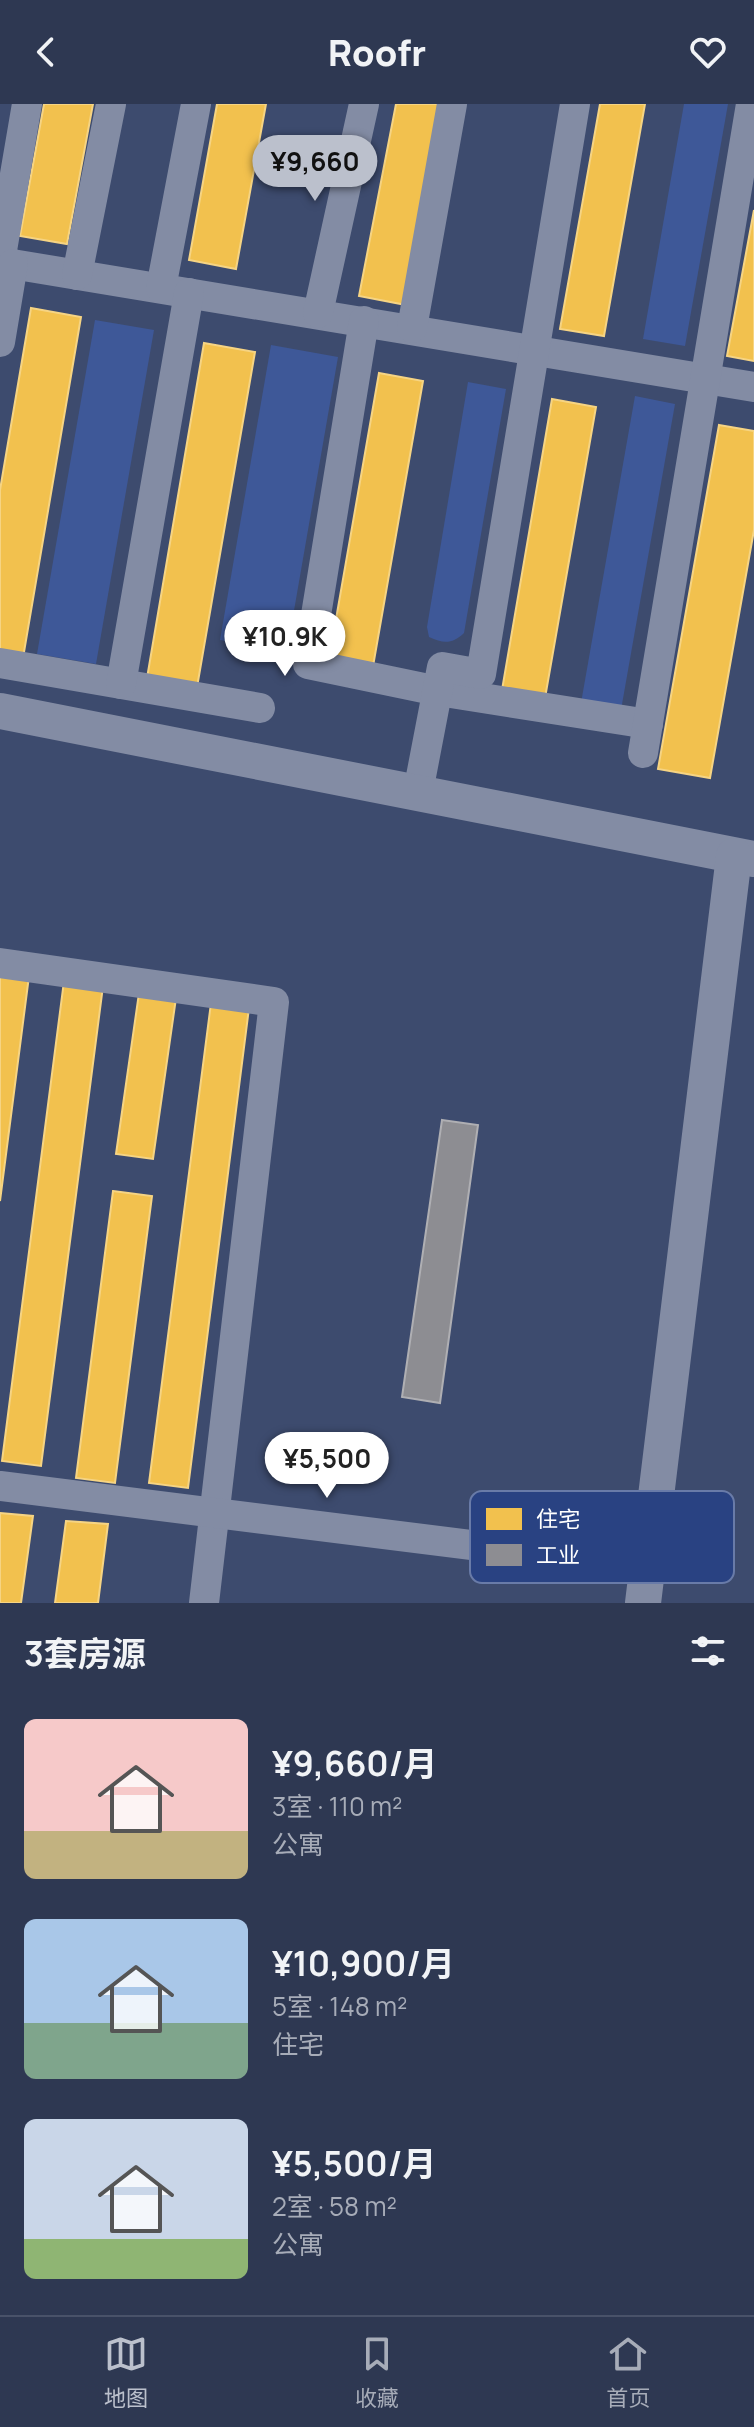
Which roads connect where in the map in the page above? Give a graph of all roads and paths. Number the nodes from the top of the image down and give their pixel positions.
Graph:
1 (27, 104) edge
2 (111, 104) edge
3 (196, 104) edge
4 (364, 104) edge
5 (452, 104) edge
6 (575, 104) edge
7 (751, 104) edge
8 (4, 263) edge
9 (77, 275) junction
10 (175, 290) junction
11 (318, 313) junction
12 (364, 321) junction
13 (412, 328) junction
14 (0, 342) edge
15 (537, 349) junction
16 (705, 378) junction
17 (754, 387) edge
18 (0, 663) edge
19 (121, 684) junction
20 (438, 691) junction
21 (260, 708) dead end
22 (0, 711) edge
23 (418, 792) junction
24 (744, 857) edge
25 (0, 963) edge
26 (0, 1486) edge
27 (657, 1491) edge
28 (215, 1513) junction
29 (470, 1545) edge
30 (645, 1583) edge
31 (204, 1603) edge
32 (643, 1603) edge

1 - 8 street
2 - 9 street
3 - 10 street
4 - 11 street
5 - 13 street
6 - 15 street
7 - 16 street
8 - 9 street
8 - 14 street
9 - 10 street
10 - 11 street
10 - 19 street
11 - 12 street
12 - 13 street
12 - 20 street
13 - 15 street
15 - 16 street
15 - 20 street
16 - 17 street
16 - 20 street
18 - 19 street
19 - 21 street
20 - 23 street
22 - 23 street
23 - 24 street
24 - 27 street
25 - 28 street
26 - 28 street
28 - 29 street
28 - 31 street
30 - 32 street

